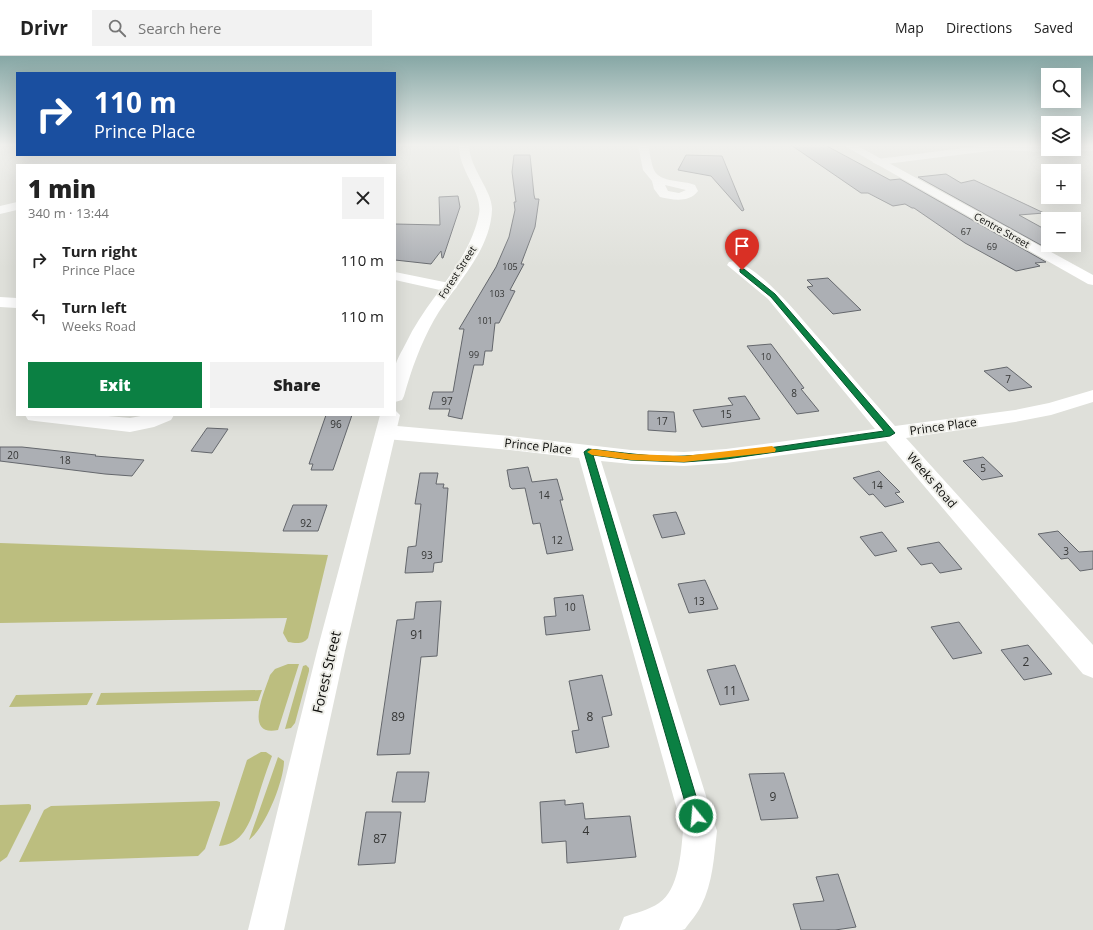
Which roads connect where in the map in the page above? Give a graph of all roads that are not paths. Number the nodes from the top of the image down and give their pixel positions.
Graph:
1 (476, 186) edge
2 (921, 186) edge
3 (16, 206) edge
4 (0, 210) edge
5 (734, 265) dead end
6 (396, 276) edge
7 (1093, 281) edge
8 (449, 288) junction
9 (0, 302) edge
10 (16, 303) edge
11 (396, 393) edge
12 (1093, 396) edge
13 (44, 416) edge
14 (162, 416) edge
15 (388, 424) edge
16 (890, 433) junction
17 (588, 452) junction
18 (1093, 665) edge
19 (266, 930) edge
20 (637, 930) edge

1 - 8 street, Forest Street
2 - 7 street, Centre Street
3 - 4 street
5 - 16 street, Weeks Road
6 - 8 street
8 - 11 street, Forest Street
9 - 10 street
12 - 16 street, Prince Place
13 - 14 street
15 - 17 street, Prince Place
15 - 19 street, Forest Street
16 - 17 street, Prince Place
16 - 18 street, Weeks Road
17 - 20 street

